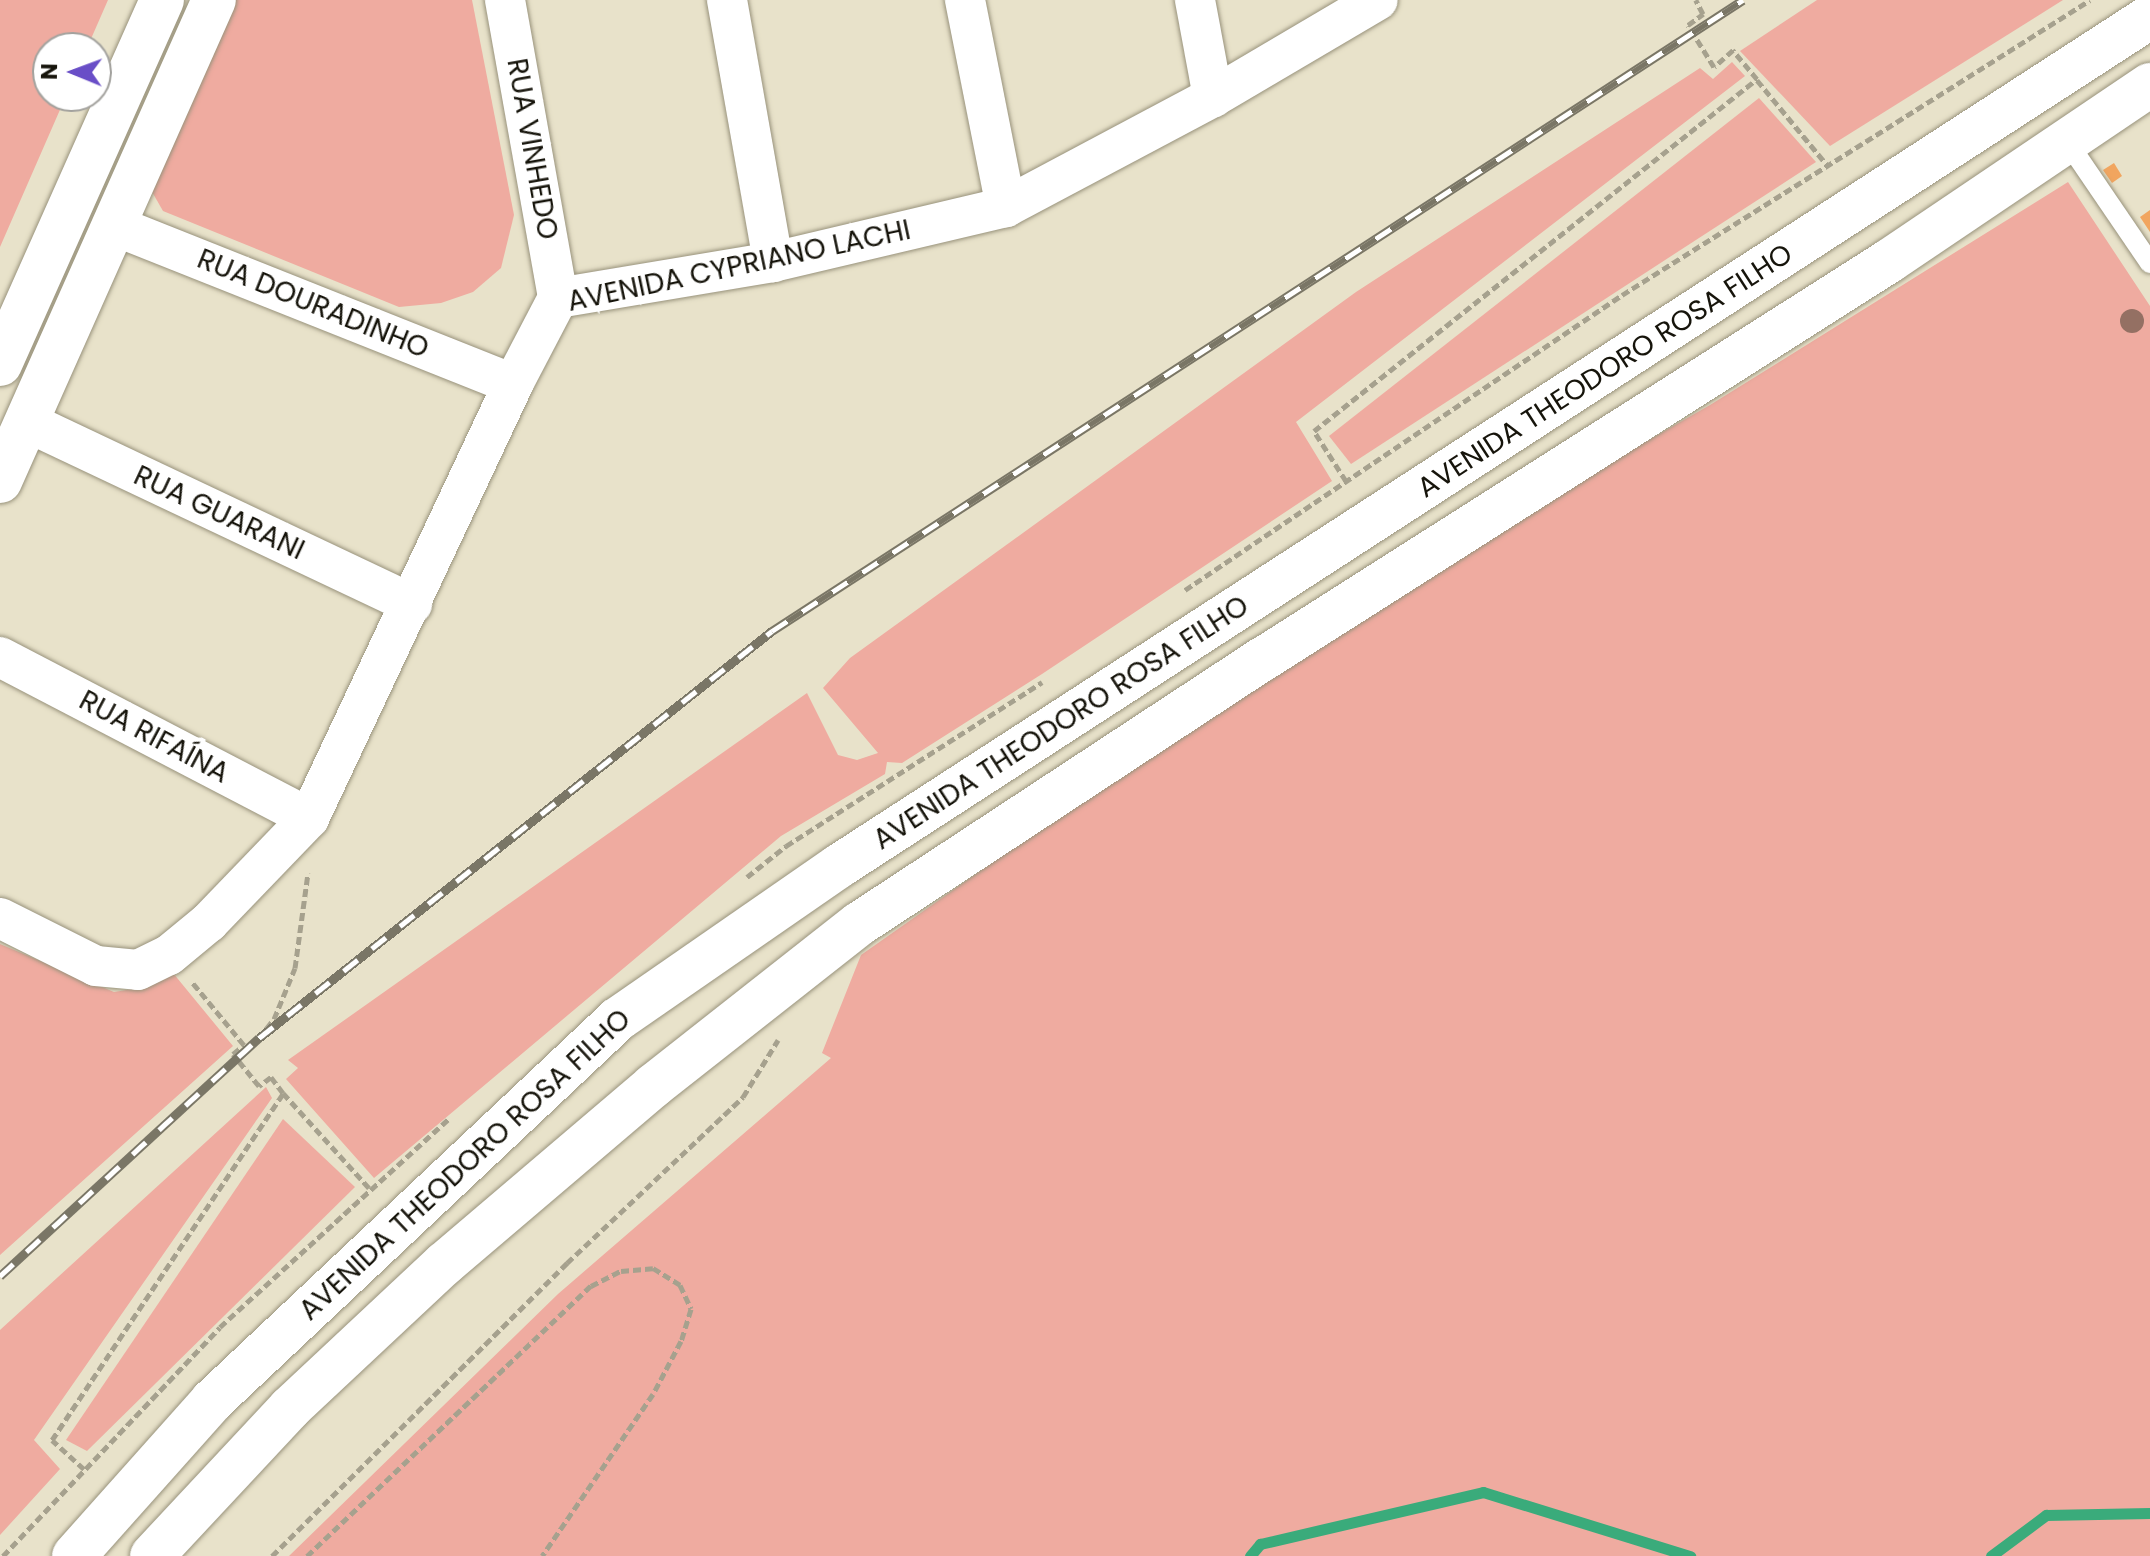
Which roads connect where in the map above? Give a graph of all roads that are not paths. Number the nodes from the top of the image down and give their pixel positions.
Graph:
1 (162, 0) edge
2 (214, 0) edge
3 (505, 0) edge
4 (727, 0) edge
5 (965, 0) edge
6 (1195, 0) edge
7 (1378, 0) edge
8 (2150, 17) edge
9 (2150, 85) edge
10 (1213, 97) junction
11 (2066, 140) junction
12 (1006, 207) junction
13 (113, 225) junction
14 (773, 262) junction
15 (2150, 263) edge
16 (558, 298) junction
17 (0, 364) edge
18 (513, 384) junction
19 (27, 422) junction
20 (0, 481) edge
21 (412, 604) junction
22 (1235, 611) junction
23 (0, 657) edge
24 (1263, 659) junction
25 (309, 818) junction
26 (0, 918) edge
27 (74, 1556) edge
28 (152, 1556) edge

1 - 17 main road
2 - 13 main road
3 - 16 street, RUA VINHEDO
4 - 14 street
5 - 12 street
6 - 10 street
7 - 10 street, AVENIDA CYPRIANO LACHI
8 - 22 main road, AVENIDA THEODORO ROSA FILHO
9 - 11 main road, AVENIDA THEODORO ROSA FILHO
10 - 12 street, AVENIDA CYPRIANO LACHI
11 - 15 lane
11 - 24 main road, AVENIDA THEODORO ROSA FILHO
12 - 14 street, AVENIDA CYPRIANO LACHI
13 - 18 street, RUA DOURADINHO
13 - 19 main road
14 - 16 street, AVENIDA CYPRIANO LACHI
16 - 18 street, AVENIDA CYPRIANO LACHI
18 - 21 street, AVENIDA CYPRIANO LACHI
19 - 20 main road
19 - 21 street, RUA GUARANI
21 - 25 street, AVENIDA CYPRIANO LACHI
22 - 24 main road
22 - 27 main road, AVENIDA THEODORO ROSA FILHO
23 - 25 street, RUA RIFAÍNA
24 - 28 main road, AVENIDA THEODORO ROSA FILHO
25 - 26 street, AVENIDA CYPRIANO LACHI

